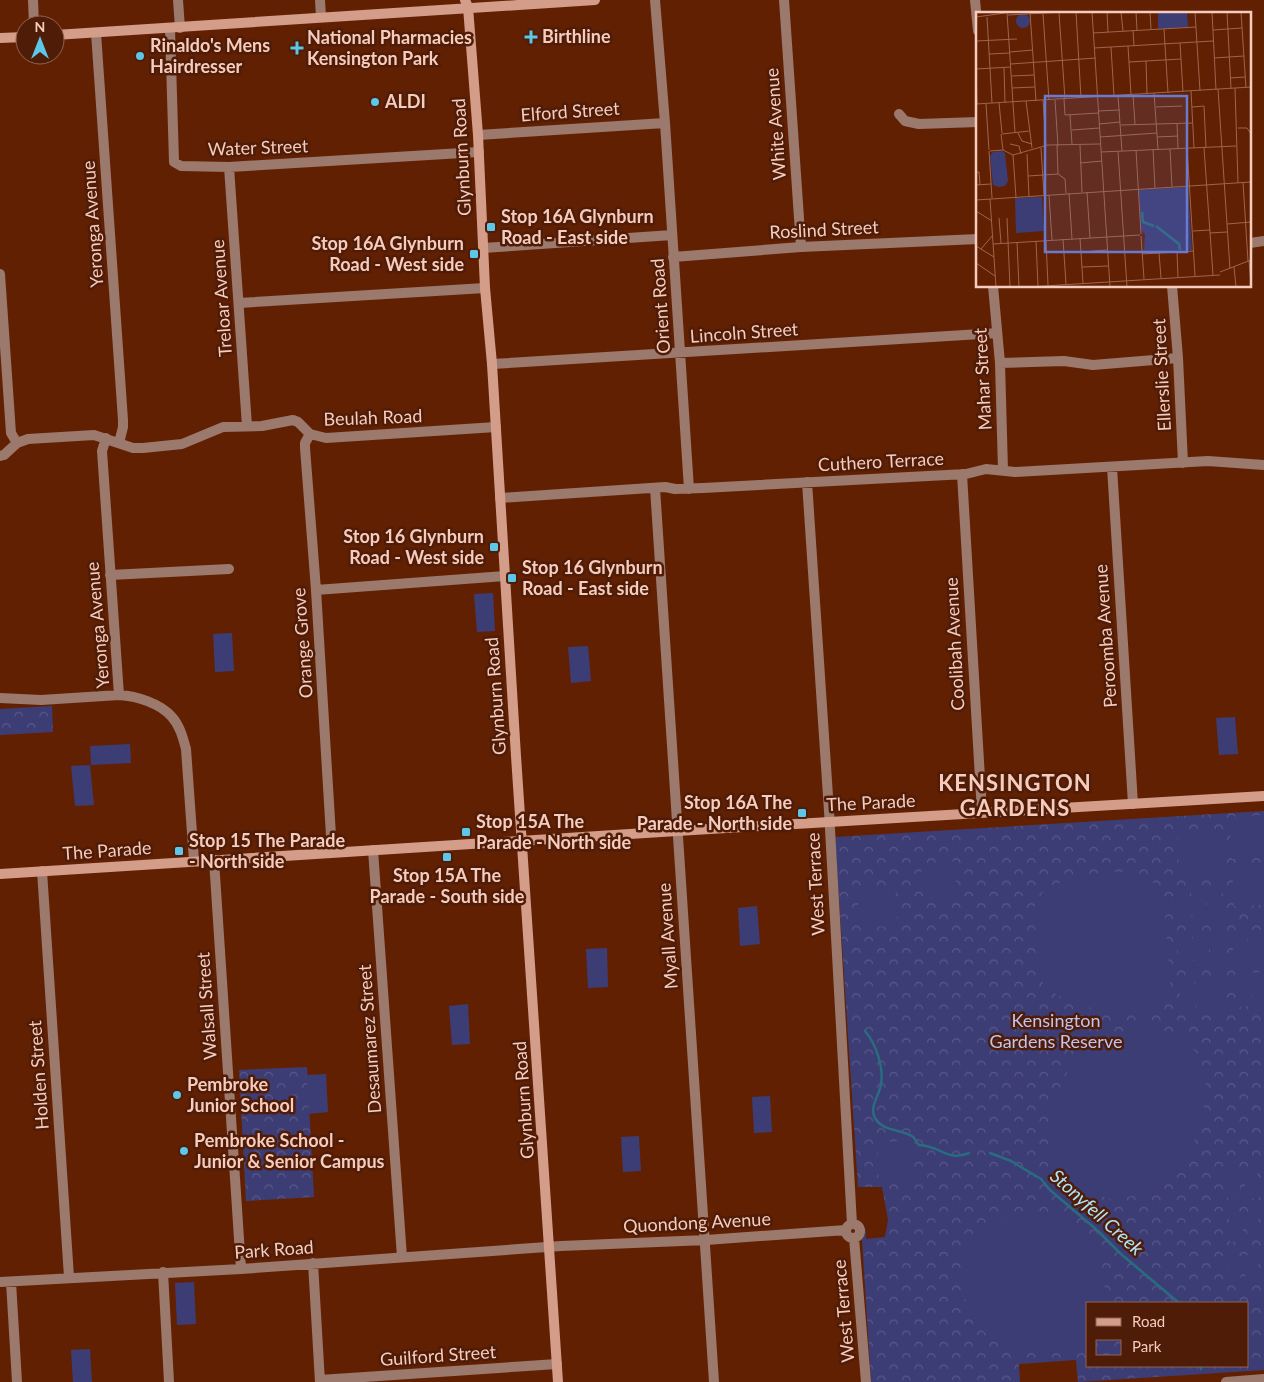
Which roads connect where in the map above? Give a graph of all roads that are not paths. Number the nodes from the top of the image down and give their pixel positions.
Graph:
1 (33, 0) edge
2 (178, 0) edge
3 (320, 0) edge
4 (446, 0) edge
5 (595, 0) edge
6 (655, 0) edge
7 (784, 0) edge
8 (468, 2) edge
9 (502, 2) edge
10 (432, 10) junction
11 (34, 15) edge
12 (321, 17) junction
13 (175, 28) junction
14 (96, 33) junction
15 (65, 35) edge
16 (15, 37) edge
17 (0, 38) edge
18 (899, 114) dead end
19 (976, 122) edge
20 (665, 123) junction
21 (478, 135) junction
22 (479, 152) junction
23 (229, 167) junction
24 (672, 235) junction
25 (976, 239) edge
26 (801, 247) junction
27 (483, 248) junction
28 (673, 257) junction
29 (0, 274) edge
30 (485, 288) junction
31 (994, 288) edge
32 (1172, 288) edge
33 (239, 302) junction
34 (997, 333) junction
35 (681, 353) junction
36 (1178, 358) junction
37 (1000, 363) junction
38 (492, 364) junction
39 (248, 426) junction
40 (496, 428) junction
41 (310, 434) junction
42 (106, 438) junction
43 (17, 443) junction
44 (119, 443) junction
45 (0, 456) edge
46 (1182, 463) junction
47 (1264, 466) edge
48 (1112, 467) junction
49 (1003, 470) junction
50 (962, 474) junction
51 (807, 482) junction
52 (655, 488) junction
53 (689, 489) junction
54 (500, 498) junction
55 (229, 569) dead end
56 (110, 575) junction
57 (505, 576) junction
58 (316, 590) junction
59 (119, 695) junction
60 (0, 698) edge
61 (1264, 796) edge
62 (1133, 804) junction
63 (982, 812) junction
64 (829, 822) junction
65 (677, 831) junction
66 (523, 840) junction
67 (373, 850) junction
68 (332, 852) junction
69 (214, 860) junction
70 (194, 861) junction
71 (42, 871) junction
72 (0, 874) edge
73 (849, 1227) junction
74 (706, 1240) junction
75 (550, 1247) junction
76 (402, 1257) junction
77 (313, 1263) junction
78 (241, 1269) junction
79 (162, 1272) junction
80 (68, 1277) junction
81 (5, 1282) edge
82 (557, 1364) junction
83 (1264, 1379) edge
84 (320, 1381) edge
85 (17, 1382) edge
86 (169, 1382) edge
87 (558, 1382) edge
88 (714, 1382) edge
89 (866, 1382) edge
90 (1226, 1382) edge

1 - 11 street
2 - 13 street
3 - 12 street
4 - 10 main road
5 - 9 main road
6 - 20 street, Orient Road
7 - 26 street, White Avenue
8 - 9 main road
8 - 10 main road
8 - 21 main road, Glynburn Road
10 - 12 main road
12 - 13 main road
13 - 14 main road
13 - 23 street, Water Street
14 - 15 main road
14 - 44 street, Yeronga Avenue
16 - 17 main road
18 - 19 street
20 - 21 street, Elford Street
20 - 24 street, Orient Road
21 - 22 main road, Glynburn Road
22 - 23 street, Water Street
22 - 27 main road, Glynburn Road
23 - 33 street, Treloar Avenue
24 - 27 street
24 - 28 street, Orient Road
25 - 26 street, Roslind Street
26 - 28 street, Roslind Street
27 - 30 main road, Glynburn Road
28 - 35 street, Orient Road
29 - 43 street
30 - 33 street
30 - 38 main road, Glynburn Road
31 - 34 street, Mahar Street
32 - 36 street, Ellerslie Street
33 - 39 street, Treloar Avenue
34 - 35 street, Lincoln Street
34 - 37 street, Mahar Street
35 - 38 street, Lincoln Street
35 - 53 street, Orient Road
36 - 37 street
36 - 46 street, Ellerslie Street
37 - 49 street, Mahar Street
38 - 40 main road, Glynburn Road
39 - 41 street, Beulah Road
39 - 44 street, Beulah Road
40 - 41 street, Beulah Road
40 - 54 main road, Glynburn Road
41 - 58 street, Orange Grove
42 - 43 street, Beulah Road
42 - 44 street, Beulah Road
42 - 56 street, Yeronga Avenue
43 - 45 street, Beulah Road
46 - 47 street, Cuthero Terrace
46 - 48 street, Cuthero Terrace
48 - 49 street, Cuthero Terrace
48 - 62 street, Peroomba Avenue
49 - 50 street, Cuthero Terrace
50 - 51 street, Cuthero Terrace
50 - 63 street, Coolibah Avenue
51 - 53 street, Cuthero Terrace
51 - 64 street, West Terrace
52 - 53 street, Cuthero Terrace
52 - 54 street, Cuthero Terrace
52 - 65 street, Myall Avenue
54 - 57 main road, Glynburn Road
55 - 56 street
56 - 59 street, Yeronga Avenue
57 - 58 street
57 - 66 main road, Glynburn Road
58 - 68 street, Orange Grove
59 - 60 street
59 - 70 street, Yeronga Avenue
61 - 62 main road, The Parade
62 - 63 main road, The Parade
63 - 64 main road, The Parade
64 - 65 main road, The Parade
64 - 73 street, West Terrace
65 - 66 main road, The Parade
65 - 74 street, Myall Avenue
66 - 67 main road, The Parade
66 - 75 main road, Glynburn Road
67 - 68 main road, The Parade
67 - 76 street, Desaumarez Street
68 - 69 main road, The Parade
69 - 70 main road, The Parade
69 - 78 street, Walsall Street
70 - 71 main road, The Parade
71 - 72 main road, The Parade
71 - 80 street, Holden Street
73 - 74 street, Quondong Avenue
73 - 89 street, West Terrace
74 - 75 street, Quondong Avenue
74 - 88 street, Myall Avenue
75 - 76 street, Park Road
75 - 82 main road, Glynburn Road
76 - 77 street, Park Road
77 - 78 street, Park Road
77 - 84 street
78 - 79 street, Park Road
79 - 80 street, Park Road
79 - 86 street
80 - 81 street, Park Road
81 - 85 street
82 - 84 street, Guilford Street
82 - 87 main road, Glynburn Road
83 - 90 street

